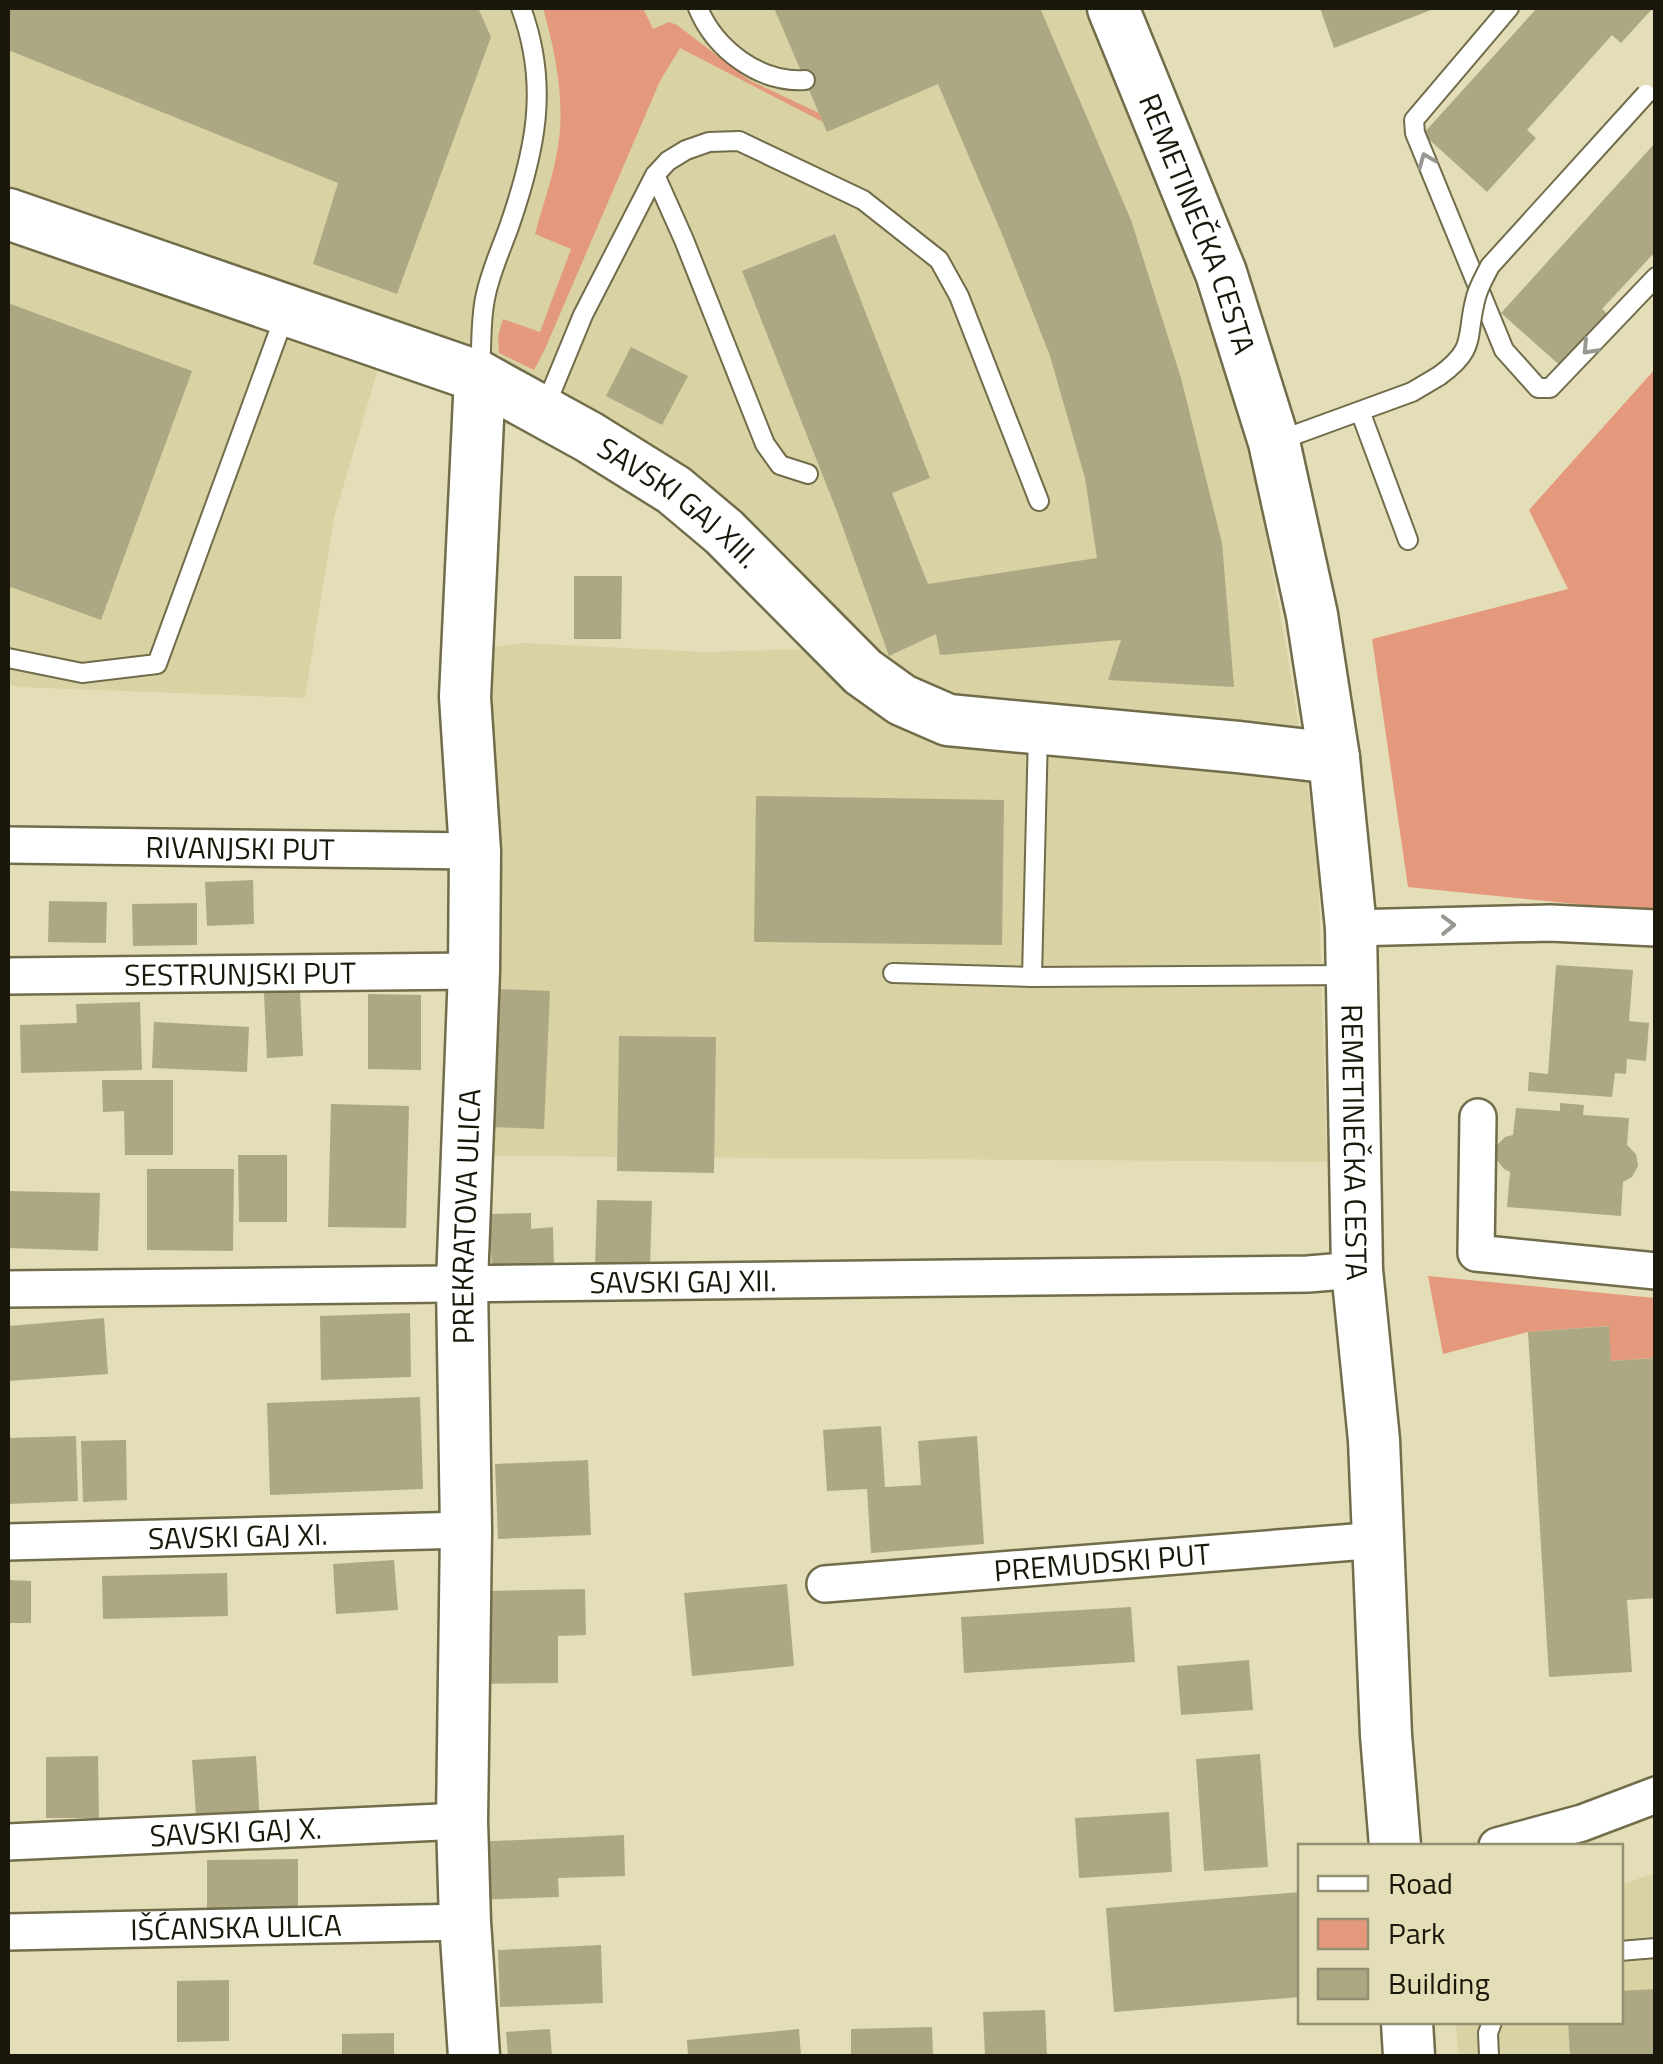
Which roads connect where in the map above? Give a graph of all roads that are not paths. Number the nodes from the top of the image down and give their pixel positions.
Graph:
1 (522, 8) edge
2 (698, 8) edge
3 (1112, 8) edge
4 (1510, 8) edge
5 (805, 80) dead end
6 (1650, 92) edge
7 (656, 175) junction
8 (8, 214) edge
9 (1656, 277) edge
10 (1477, 284) junction
11 (286, 311) junction
12 (480, 377) junction
13 (1360, 411) junction
14 (543, 412) junction
15 (1274, 442) junction
16 (808, 474) dead end
17 (1039, 501) dead end
18 (1408, 540) dead end
19 (8, 658) edge
20 (1038, 727) junction
21 (1334, 758) junction
22 (8, 845) edge
23 (476, 851) junction
24 (1656, 928) edge
25 (1351, 951) junction
26 (474, 971) junction
27 (893, 973) dead end
28 (8, 976) edge
29 (1032, 976) junction
30 (1478, 1117) dead end
31 (1357, 1270) junction
32 (1656, 1271) edge
33 (462, 1283) junction
34 (8, 1290) edge
35 (466, 1530) junction
36 (1379, 1540) junction
37 (8, 1542) edge
38 (825, 1584) dead end
39 (1656, 1795) edge
40 (462, 1821) junction
41 (8, 1842) edge
42 (1395, 1844) edge
43 (1508, 1844) edge
44 (465, 1922) junction
45 (8, 1932) edge
46 (1656, 1948) edge
47 (1623, 1951) edge
48 (1407, 2024) edge
49 (1491, 2024) edge
50 (474, 2056) edge
51 (1409, 2056) edge
52 (1490, 2056) edge

1 - 12 lane
2 - 5 lane
3 - 15 street, REMETINEČKA CESTA
10 -> 4 lane
6 - 10 lane
6 - 13 lane, bridge
7 - 14 lane
7 - 16 lane
7 - 17 lane
8 - 11 street, SAVSKI GAJ XIII.
9 -> 10 lane
11 - 12 street, SAVSKI GAJ XIII.
11 - 19 lane
12 - 14 street, SAVSKI GAJ XIII.
12 - 23 street, PREKRATOVA ULICA
13 - 15 lane
13 - 18 lane
14 - 20 street, SAVSKI GAJ XIII.
15 - 21 street, REMETINEČKA CESTA
20 - 21 street, SAVSKI GAJ XIII.
20 - 29 lane
21 - 25 street, REMETINEČKA CESTA
22 - 23 street, RIVANJSKI PUT
23 - 26 street, PREKRATOVA ULICA
25 -> 24 street
25 - 29 lane
25 - 31 street, REMETINEČKA CESTA
26 - 28 street, SESTRUNJSKI PUT
26 - 33 street, PREKRATOVA ULICA
27 - 29 lane
30 - 32 street
31 - 33 street, SAVSKI GAJ XII.
31 - 36 street, REMETINEČKA CESTA
33 - 34 street, SAVSKI GAJ XII.
33 - 35 street, PREKRATOVA ULICA
35 - 37 street, SAVSKI GAJ XI.
35 - 40 street, PREKRATOVA ULICA
36 - 38 street, PREMUDSKI PUT
36 - 42 street, REMETINEČKA CESTA
39 - 43 street
40 - 41 street, SAVSKI GAJ X.
40 - 44 street, PREKRATOVA ULICA
44 - 45 street, IŠĆANSKA ULICA
44 - 50 street, PREKRATOVA ULICA
46 - 47 lane
48 - 51 street
49 - 52 lane

